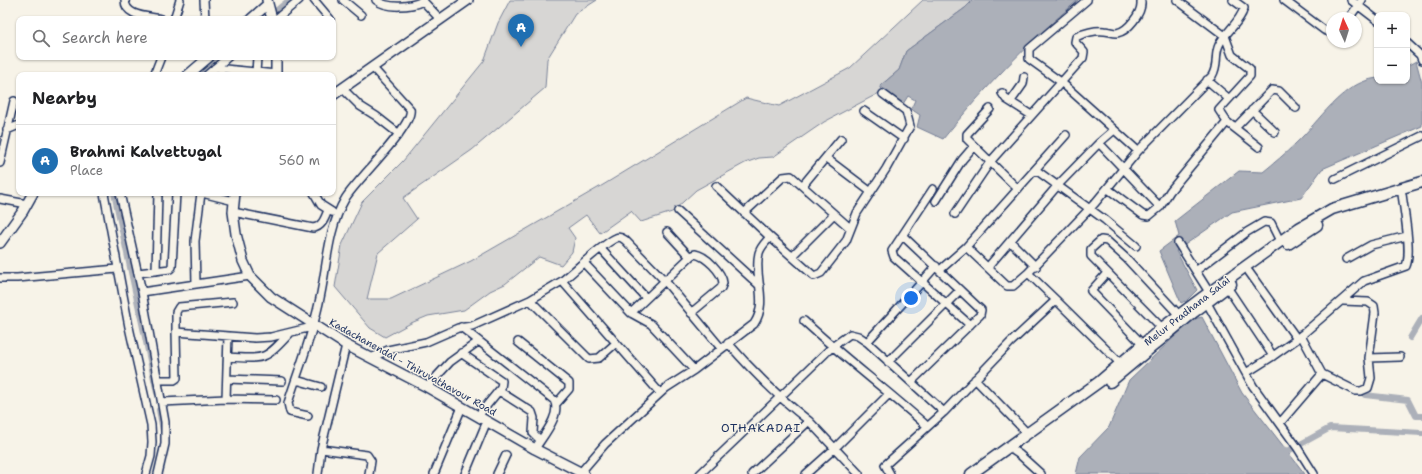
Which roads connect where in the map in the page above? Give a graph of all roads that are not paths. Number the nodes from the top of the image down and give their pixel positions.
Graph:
1 (125, 0) edge
2 (180, 0) edge
3 (204, 0) edge
4 (299, 0) edge
5 (314, 0) edge
6 (343, 0) edge
7 (376, 0) edge
8 (423, 0) edge
9 (468, 0) edge
10 (1087, 0) edge
11 (1177, 0) edge
12 (1233, 0) edge
13 (1284, 0) edge
14 (1351, 0) edge
15 (1141, 2) dead end
16 (1360, 3) edge
17 (269, 8) edge
18 (1353, 12) edge
19 (361, 15) dead end
20 (148, 16) edge
21 (175, 16) edge
22 (205, 16) edge
23 (256, 16) edge
24 (280, 16) edge
25 (327, 16) edge
26 (1374, 17) edge
27 (440, 18) junction
28 (1326, 31) edge
29 (1225, 36) junction
30 (1410, 46) edge
31 (160, 60) edge
32 (206, 60) edge
33 (224, 60) edge
34 (256, 60) edge
35 (276, 60) edge
36 (1422, 60) edge
37 (372, 67) junction
38 (215, 68) junction
39 (155, 72) edge
40 (192, 72) edge
41 (210, 72) edge
42 (241, 72) edge
43 (254, 72) edge
44 (276, 72) edge
45 (1024, 77) dead end
46 (1207, 80) junction
47 (1060, 82) junction
48 (342, 88) junction
49 (336, 93) edge
50 (1002, 93) dead end
51 (883, 94) dead end
52 (1228, 98) junction
53 (14, 101) dead end
54 (1011, 101) junction
55 (1296, 108) dead end
56 (990, 109) dead end
57 (1252, 110) junction
58 (864, 111) dead end
59 (1031, 115) junction
60 (1228, 122) junction
61 (16, 126) edge
62 (1235, 128) junction
63 (7, 130) junction
64 (1113, 130) junction
65 (1275, 132) dead end
66 (399, 134) junction
67 (1066, 135) dead end
68 (1422, 136) edge
69 (904, 138) junction
70 (841, 139) dead end
71 (1099, 143) junction
72 (974, 146) junction
73 (1259, 147) dead end
74 (1138, 151) junction
75 (826, 158) junction
76 (990, 162) junction
77 (0, 163) edge
78 (1036, 170) junction
79 (1124, 170) junction
80 (1335, 179) dead end
81 (1422, 182) edge
82 (803, 185) junction
83 (1058, 185) junction
84 (716, 186) dead end
85 (1422, 188) edge
86 (933, 189) dead end
87 (1018, 189) junction
88 (1108, 189) junction
89 (871, 192) junction
90 (1402, 194) junction
91 (31, 196) edge
92 (105, 196) edge
93 (121, 196) edge
94 (158, 196) edge
95 (176, 196) edge
96 (202, 196) edge
97 (316, 196) edge
98 (235, 197) edge
99 (0, 199) edge
100 (936, 201) dead end
101 (27, 204) junction
102 (1160, 207) junction
103 (1090, 209) junction
104 (328, 210) junction
105 (234, 212) junction
106 (678, 212) dead end
107 (744, 214) junction
108 (834, 214) junction
109 (955, 214) dead end
110 (337, 215) junction
111 (850, 228) junction
112 (666, 232) dead end
113 (903, 236) junction
114 (1407, 236) junction
115 (770, 237) junction
116 (1010, 241) junction
117 (1280, 241) junction
118 (0, 243) edge
119 (1178, 243) dead end
120 (1136, 246) dead end
121 (966, 247) junction
122 (601, 249) junction
123 (792, 256) junction
124 (690, 257) junction
125 (1346, 259) dead end
126 (584, 263) junction
127 (988, 267) junction
128 (1036, 267) junction
129 (938, 268) junction
130 (117, 269) junction
131 (1197, 270) junction
132 (156, 271) junction
133 (1249, 272) junction
134 (138, 273) junction
135 (1028, 273) junction
136 (1107, 273) junction
137 (250, 276) junction
138 (0, 278) edge
139 (562, 281) junction
140 (665, 281) junction
141 (922, 282) junction
142 (196, 284) junction
143 (760, 286) junction
144 (1228, 287) junction
145 (960, 290) junction
146 (142, 292) junction
147 (1210, 292) junction
148 (646, 298) junction
149 (530, 300) junction
150 (1056, 300) junction
151 (1343, 301) junction
152 (233, 302) dead end
153 (1207, 303) junction
154 (947, 304) junction
155 (1188, 312) junction
156 (631, 313) junction
157 (691, 313) junction
158 (804, 321) dead end
159 (970, 325) junction
160 (313, 326) junction
161 (462, 327) junction
162 (1162, 328) junction
163 (176, 332) junction
164 (290, 333) junction
165 (228, 336) junction
166 (1299, 337) junction
167 (479, 341) junction
168 (518, 342) dead end
169 (867, 342) junction
170 (616, 343) junction
171 (728, 343) junction
172 (346, 345) junction
173 (1143, 345) junction
174 (832, 347) junction
175 (721, 348) junction
176 (462, 353) junction
177 (1274, 356) junction
178 (228, 357) junction
179 (1400, 357) dead end
180 (371, 358) junction
181 (1369, 358) junction
182 (888, 362) junction
183 (1124, 367) junction
184 (694, 370) junction
185 (1246, 372) junction
186 (1322, 374) junction
187 (227, 379) junction
188 (975, 379) junction
189 (158, 380) junction
190 (296, 380) junction
191 (282, 381) dead end
192 (911, 382) junction
193 (321, 387) dead end
194 (428, 387) junction
195 (499, 390) junction
196 (660, 393) junction
197 (889, 394) junction
198 (780, 398) junction
199 (226, 399) junction
200 (276, 400) dead end
201 (162, 402) junction
202 (556, 404) junction
203 (462, 407) junction
204 (944, 412) junction
205 (308, 416) dead end
206 (478, 416) junction
207 (487, 421) junction
208 (809, 421) junction
209 (1280, 423) junction
210 (927, 426) junction
211 (1028, 434) junction
212 (540, 440) junction
213 (321, 449) junction
214 (535, 449) junction
215 (834, 449) junction
216 (1014, 451) junction
217 (506, 454) dead end
218 (582, 473) edge
219 (146, 474) edge
220 (158, 474) edge
221 (318, 474) edge
222 (369, 474) edge
223 (434, 474) edge
224 (465, 474) edge
225 (497, 474) edge
226 (701, 474) edge
227 (752, 474) edge
228 (806, 474) edge
229 (859, 474) edge
230 (890, 474) edge
231 (971, 474) edge
232 (981, 474) edge
233 (1041, 474) edge
234 (1314, 474) edge

1 - 20 street
2 - 21 street
3 - 22 street
4 - 24 street
5 - 25 street
6 - 19 street
7 - 8 street
8 - 27 street
9 - 27 main road
10 - 47 street
11 - 29 street
12 - 29 street
13 - 28 street
14 - 16 street
15 - 47 street
16 - 18 street
16 - 26 street
17 - 23 main road
27 - 37 main road
29 - 46 street
29 - 52 street
30 - 36 street
31 - 39 street
32 - 40 main road
33 - 38 street
34 - 43 street
35 - 44 main road
37 - 48 main road
37 - 66 street
38 - 41 street
38 - 42 street
45 - 54 street
46 - 52 street
46 - 74 street
47 - 59 street
47 - 64 street
48 - 49 main road
48 - 66 street
50 - 54 street
51 - 69 street
52 - 60 street
53 - 63 street
54 - 59 street
55 - 57 street
56 - 72 street
57 - 62 street
57 - 65 street
58 - 69 street
59 - 76 street
60 - 62 street
60 - 102 street
61 - 63 street
62 - 73 street
63 - 77 street
64 - 71 street
64 - 74 street
66 - 110 street
67 - 78 street
68 - 80 street
69 - 89 street
70 - 75 street
71 - 79 street
71 - 83 street
72 - 76 street
72 - 100 street
74 - 79 street
75 - 82 street
75 - 89 street
76 - 87 street
76 - 109 street
78 - 83 street
78 - 87 street
79 - 88 street
79 - 102 street
81 - 117 main road, Melur Pradhana Salai
82 - 107 street
82 - 108 street
83 - 103 street
83 - 116 street
84 - 107 street
85 - 90 main road, Melur Pradhana Salai
86 - 113 street
87 - 121 street
88 - 102 street
88 - 103 street
89 - 111 street
90 - 114 street
90 - 133 main road, Melur Pradhana Salai
91 - 101 main road
92 - 130 street
93 - 134 street
94 - 132 street
95 - 132 street
96 - 142 street
97 - 104 street
98 - 105 main road, Kadachanendal - Thiruvathavour Road
99 - 101 street
101 - 118 main road
103 - 120 street
103 - 128 street
104 - 105 street
104 - 110 street
105 - 137 main road, Kadachanendal - Thiruvathavour Road
106 - 143 street
107 - 115 street
108 - 111 street
108 - 123 street
110 - 160 street
111 - 123 street
112 - 124 street
113 - 129 street
113 - 141 street
114 - 125 street
114 - 151 street
115 - 123 street
115 - 143 street
116 - 127 street
116 - 128 street
117 - 131 street
117 - 147 main road, Melur Pradhana Salai
119 - 131 street
121 - 127 street
121 - 129 street
122 - 126 street
122 - 140 street
122 - 148 street
124 - 140 street
124 - 157 street
126 - 139 street
126 - 156 street
127 - 135 street
128 - 135 street
129 - 141 street
129 - 145 street
130 - 138 street
130 - 219 street
131 - 147 street
132 - 134 street
133 - 144 main road, Melur Pradhana Salai
133 - 166 street
134 - 146 street
135 - 150 street
136 - 155 street
136 - 162 street
136 - 173 street
137 - 142 street
137 - 160 main road, Kadachanendal - Thiruvathavour Road
139 - 149 street
139 - 170 street
140 - 148 street
140 - 157 street
141 - 154 street
141 - 169 street
142 - 146 street
143 - 171 street
144 - 153 main road, Melur Pradhana Salai
144 - 177 street
145 - 154 street
145 - 159 street
146 - 189 street
147 - 155 main road, Melur Pradhana Salai
148 - 156 street
149 - 161 street
149 - 170 street
150 - 183 street
150 - 188 street
151 - 166 street
151 - 181 street
152 - 163 street
153 - 155 main road, Melur Pradhana Salai
153 - 185 street
154 - 159 street
154 - 182 street
155 - 162 main road, Melur Pradhana Salai
155 - 183 main road, Melur Pradhana Salai
156 - 184 street
157 - 175 street
158 - 174 street
159 - 192 street
160 - 164 street
160 - 172 main road, Kadachanendal - Thiruvathavour Road
160 - 190 street
161 - 167 street
161 - 180 street
162 - 173 main road, Melur Pradhana Salai
163 - 165 street
163 - 189 street
164 - 165 street
164 - 178 street
165 - 178 street
166 - 177 street
166 - 186 street
167 - 176 street
167 - 202 street
168 - 202 street
169 - 174 street
169 - 182 street
170 - 196 street
171 - 175 street
171 - 198 street
172 - 180 main road, Kadachanendal - Thiruvathavour Road
172 - 213 street
173 - 183 main road, Melur Pradhana Salai
174 - 197 street
174 - 198 street
175 - 184 street
176 - 194 street
176 - 195 street
177 - 185 street
178 - 187 street
179 - 181 street
180 - 194 main road, Kadachanendal - Thiruvathavour Road
181 - 186 street
182 - 192 street
183 - 211 main road, Melur Pradhana Salai
183 - 216 main road, Melur Pradhana Salai
184 - 196 street
185 - 209 street
186 - 209 street
187 - 191 street
187 - 199 street
188 - 204 street
188 - 211 street
189 - 201 street
190 - 193 street
190 - 205 street
192 - 204 street
194 - 203 main road, Kadachanendal - Thiruvathavour Road
195 - 206 street
195 - 212 street
196 - 218 street
197 - 210 street
197 - 215 street
198 - 208 street
198 - 226 street
199 - 200 street
199 - 201 street
201 - 220 street
202 - 212 street
203 - 206 main road, Kadachanendal - Thiruvathavour Road
203 - 223 street
204 - 210 street
206 - 207 main road, Kadachanendal - Thiruvathavour Road
207 - 214 main road, Kadachanendal - Thiruvathavour Road
207 - 224 street
208 - 215 street
208 - 227 street
209 - 234 street
210 - 230 street
211 - 231 main road, Melur Pradhana Salai
212 - 214 street
213 - 221 street
213 - 222 street
214 - 218 main road, Kadachanendal - Thiruvathavour Road
215 - 228 street
215 - 229 street
216 - 232 main road, Melur Pradhana Salai
216 - 233 street
217 - 225 street

